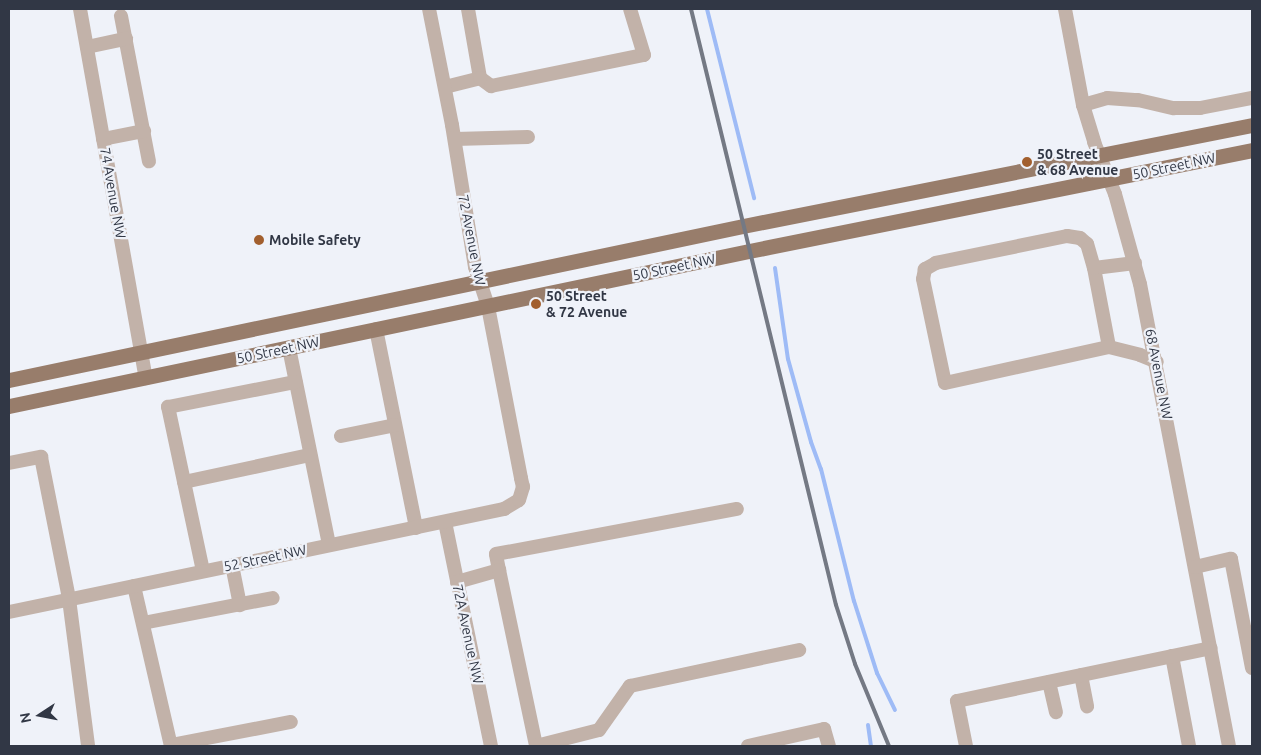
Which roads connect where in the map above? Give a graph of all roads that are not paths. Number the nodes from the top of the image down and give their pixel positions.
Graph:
1 (80, 9) edge
2 (430, 9) edge
3 (468, 9) edge
4 (630, 9) edge
5 (1065, 9) edge
6 (121, 16) dead end
7 (126, 39) junction
8 (87, 47) junction
9 (480, 78) junction
10 (445, 87) junction
11 (1252, 98) edge
12 (1083, 105) junction
13 (1252, 125) edge
14 (144, 131) junction
15 (528, 137) dead end
16 (103, 139) junction
17 (455, 139) junction
18 (1252, 150) edge
19 (1100, 156) junction
20 (150, 162) dead end
21 (1110, 180) junction
22 (1135, 262) junction
23 (1094, 268) junction
24 (478, 280) junction
25 (488, 306) junction
26 (376, 330) junction
27 (1109, 347) junction
28 (289, 348) junction
29 (141, 352) junction
30 (1157, 362) junction
31 (146, 378) junction
32 (9, 380) edge
33 (296, 382) junction
34 (9, 406) edge
35 (395, 425) junction
36 (341, 436) dead end
37 (310, 455) junction
38 (9, 463) edge
39 (184, 482) junction
40 (518, 500) joint
41 (737, 509) dead end
42 (445, 522) junction
43 (416, 528) junction
44 (329, 546) junction
45 (232, 565) junction
46 (1195, 567) junction
47 (499, 570) junction
48 (203, 571) junction
49 (457, 582) junction
50 (134, 586) junction
51 (273, 598) dead end
52 (69, 599) junction
53 (240, 605) junction
54 (9, 612) edge
55 (143, 623) junction
56 (1210, 648) junction
57 (799, 650) dead end
58 (1172, 656) junction
59 (1252, 668) edge
60 (1080, 675) junction
61 (1049, 682) junction
62 (1087, 706) dead end
63 (1056, 712) dead end
64 (291, 722) dead end
65 (88, 746) edge
66 (171, 746) edge
67 (491, 746) edge
68 (536, 746) edge
69 (748, 746) edge
70 (829, 746) edge
71 (966, 746) edge
72 (1189, 746) edge
73 (1229, 746) edge

1 - 8 street, 74 Avenue NW
2 - 10 street, 72 Avenue NW
3 - 9 street
4 - 9 street
5 - 12 street, 68 Avenue NW
6 - 7 street
7 - 8 street
7 - 14 street
8 - 16 street, 74 Avenue NW
9 - 10 street
10 - 17 street, 72 Avenue NW
11 - 12 street
12 - 19 street, 68 Avenue NW
13 - 19 main road, 50 Street NW
14 - 16 street
14 - 20 street
15 - 17 street
16 - 29 street, 74 Avenue NW
17 - 24 street, 72 Avenue NW
18 - 21 main road, 50 Street NW
19 - 21 street, 68 Avenue NW
19 - 24 main road, 50 Street NW
21 - 22 street, 68 Avenue NW
21 - 25 main road, 50 Street NW
22 - 23 street
22 - 30 street, 68 Avenue NW
23 - 27 street
23 - 27 street
24 - 25 street, 72 Avenue NW
24 - 29 main road, 50 Street NW
25 - 26 main road, 50 Street NW
25 - 40 street, 72 Avenue NW
26 - 28 main road, 50 Street NW
26 - 35 street
27 - 30 street
28 - 31 main road, 50 Street NW
28 - 33 street
29 - 31 street, 74 Avenue NW
29 - 32 main road, 50 Street NW
30 - 46 street, 68 Avenue NW
31 - 34 main road, 50 Street NW
33 - 37 street
33 - 39 street
35 - 36 street
35 - 43 street
37 - 39 street
37 - 44 street
38 - 52 street
39 - 48 street
40 - 42 street, 52 Street NW
41 - 47 street
42 - 43 street, 52 Street NW
42 - 49 street, 72A Avenue NW
43 - 44 street, 52 Street NW
44 - 45 street, 52 Street NW
45 - 48 street, 52 Street NW
45 - 53 street
46 - 56 street, 68 Avenue NW
46 - 59 street
47 - 49 street
47 - 68 street
48 - 50 street, 52 Street NW
49 - 67 street, 72A Avenue NW
50 - 52 street, 52 Street NW
50 - 55 street
51 - 53 street
52 - 54 street, 52 Street NW
52 - 65 street
53 - 55 street
55 - 66 street
56 - 58 street
56 - 73 street, 68 Avenue NW
57 - 68 street
58 - 60 street
58 - 72 street
60 - 61 street
60 - 62 street
61 - 63 street
61 - 71 street
64 - 66 street
69 - 70 street

